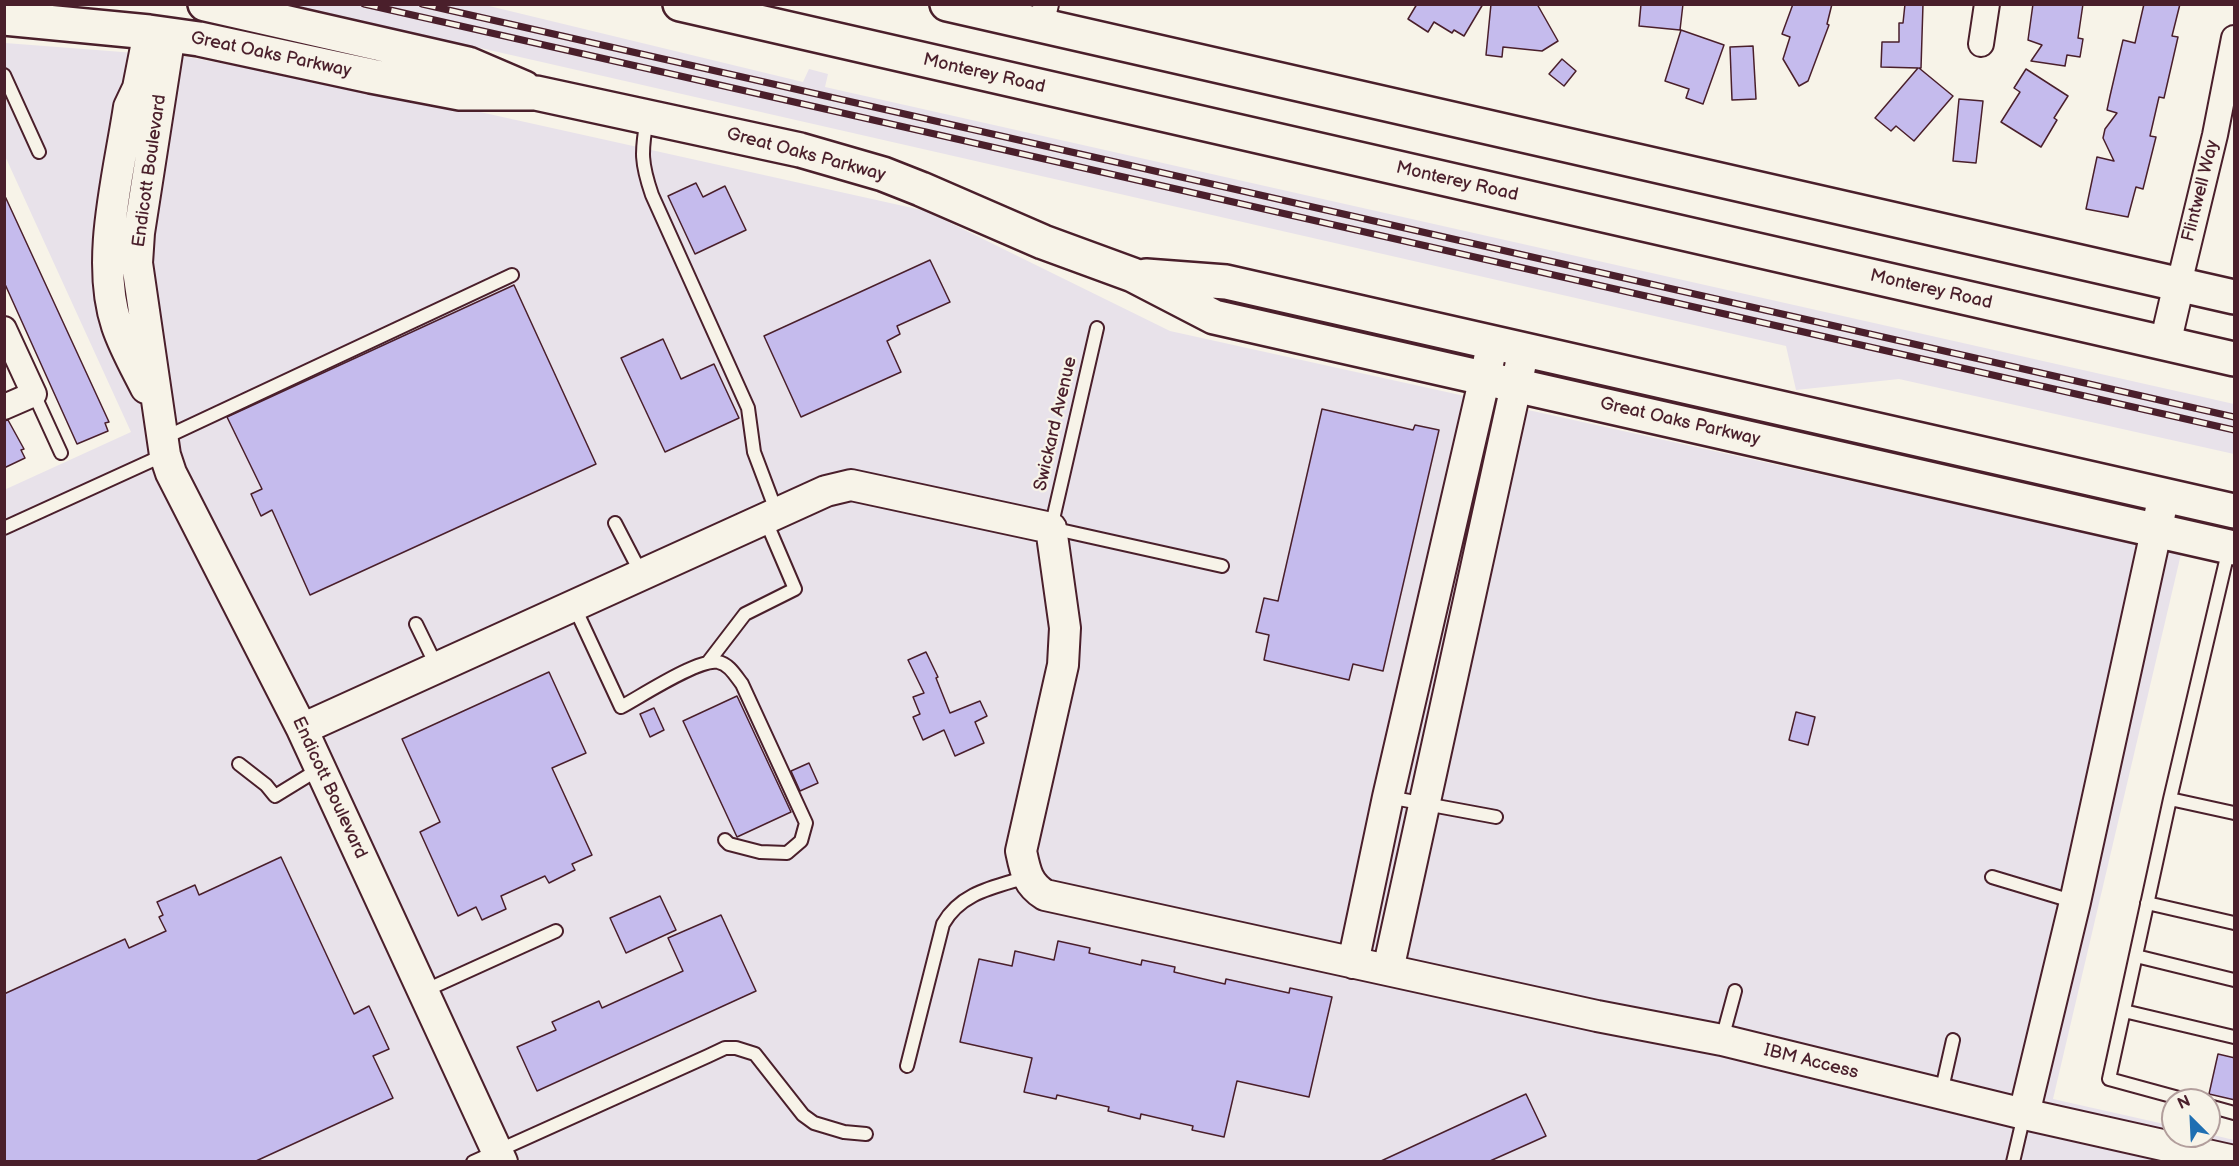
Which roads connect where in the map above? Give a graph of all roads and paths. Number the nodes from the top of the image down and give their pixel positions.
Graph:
1 (680, 4) edge
2 (947, 4) edge
3 (1987, 4) edge
4 (220, 7) edge
5 (1043, 15) edge
6 (4, 18) edge
7 (160, 33) junction
8 (2235, 38) edge
9 (1981, 44) dead end
10 (4, 75) edge
11 (536, 93) junction
12 (648, 116) junction
13 (2227, 118) edge
14 (122, 151) junction
15 (39, 152) dead end
16 (152, 155) junction
17 (512, 275) dead end
18 (1133, 275) junction
19 (2178, 284) junction
20 (2235, 297) edge
21 (1096, 328) dead end
22 (4, 329) edge
23 (2165, 344) junction
24 (1508, 346) junction
25 (2235, 359) edge
26 (1484, 378) junction
27 (1516, 385) junction
28 (34, 394) junction
29 (4, 408) edge
30 (162, 436) junction
31 (61, 453) dead end
32 (2164, 495) junction
33 (2235, 511) edge
34 (771, 516) junction
35 (615, 523) dead end
36 (4, 528) edge
37 (1051, 528) junction
38 (2156, 531) junction
39 (2232, 548) edge
40 (1222, 566) dead end
41 (642, 575) junction
42 (573, 606) junction
43 (416, 624) dead end
44 (709, 661) junction
45 (437, 668) junction
46 (302, 729) junction
47 (239, 764) dead end
48 (320, 768) junction
49 (1388, 797) junction
50 (2170, 799) junction
51 (1423, 804) junction
52 (2235, 813) edge
53 (1496, 817) dead end
54 (725, 840) dead end
55 (1027, 877) junction
56 (1992, 877) dead end
57 (2075, 902) junction
58 (2147, 903) junction
59 (2235, 923) edge
60 (556, 931) dead end
61 (2136, 956) junction
62 (1353, 963) junction
63 (1388, 970) junction
64 (2235, 980) edge
65 (1735, 991) dead end
66 (423, 992) junction
67 (2124, 1011) junction
68 (2235, 1037) edge
69 (1722, 1040) junction
70 (1953, 1040) dead end
71 (908, 1066) dead end
72 (2161, 1093) edge
73 (1941, 1094) junction
74 (2024, 1114) junction
75 (866, 1134) dead end
76 (491, 1158) edge
77 (2013, 1161) edge
78 (2235, 1161) edge

1 - 23 main road, Monterey Road
2 - 5 main road
3 - 9 street
4 - 7 main road
4 - 11 main road, Great Oaks Parkway
5 - 19 main road
6 - 7 main road, Great Oaks Parkway
7 - 11 main road, Great Oaks Parkway
7 - 14 street, Endicott Boulevard
7 - 16 street, Endicott Boulevard
8 - 13 street, Flintwell Way
10 - 15 lane
11 - 12 main road, Great Oaks Parkway
12 - 18 main road, Great Oaks Parkway
12 - 34 lane
13 - 19 street, Flintwell Way
14 - 16 street
14 - 30 street, Endicott Boulevard
16 - 30 street, Endicott Boulevard
17 - 30 lane
18 - 24 main road, Great Oaks Parkway
18 - 26 main road, Great Oaks Parkway
19 - 20 main road
19 - 23 street, Flintwell Way
21 - 37 lane, Swickard Avenue
22 - 28 street
23 - 25 main road, Monterey Road
24 - 26 street
24 - 27 street
24 - 32 main road, Great Oaks Parkway
26 - 27 main road, Great Oaks Parkway
26 - 49 street
27 - 38 main road, Great Oaks Parkway
27 - 51 street
28 - 29 street
28 - 31 lane
30 - 36 lane
30 - 46 street, Endicott Boulevard
32 - 33 main road, Great Oaks Parkway
32 - 38 street
34 - 37 street
34 - 41 street
34 - 44 lane
35 - 41 lane
37 - 40 lane
37 - 55 street
38 - 39 main road, Great Oaks Parkway
38 - 57 street
39 - 50 lane
41 - 42 street
42 - 44 lane
42 - 45 street
43 - 45 lane
44 - 54 lane
45 - 46 street
46 - 48 street, Endicott Boulevard
47 - 48 lane
48 - 66 street, Endicott Boulevard
49 - 51 lane
49 - 62 street
50 - 52 lane
50 - 58 lane
51 - 53 lane
51 - 63 street
55 - 62 street, IBM Access
55 - 71 lane
56 - 57 lane
57 - 74 street
58 - 59 lane
58 - 61 lane
60 - 66 lane
61 - 64 lane
61 - 67 lane
62 - 63 street, IBM Access
63 - 69 street, IBM Access
65 - 69 lane
66 - 76 street, Endicott Boulevard
67 - 68 lane
67 - 72 lane
69 - 73 street, IBM Access
70 - 73 lane
73 - 74 street, IBM Access
74 - 77 lane
74 - 78 street, IBM Access
75 - 76 lane

